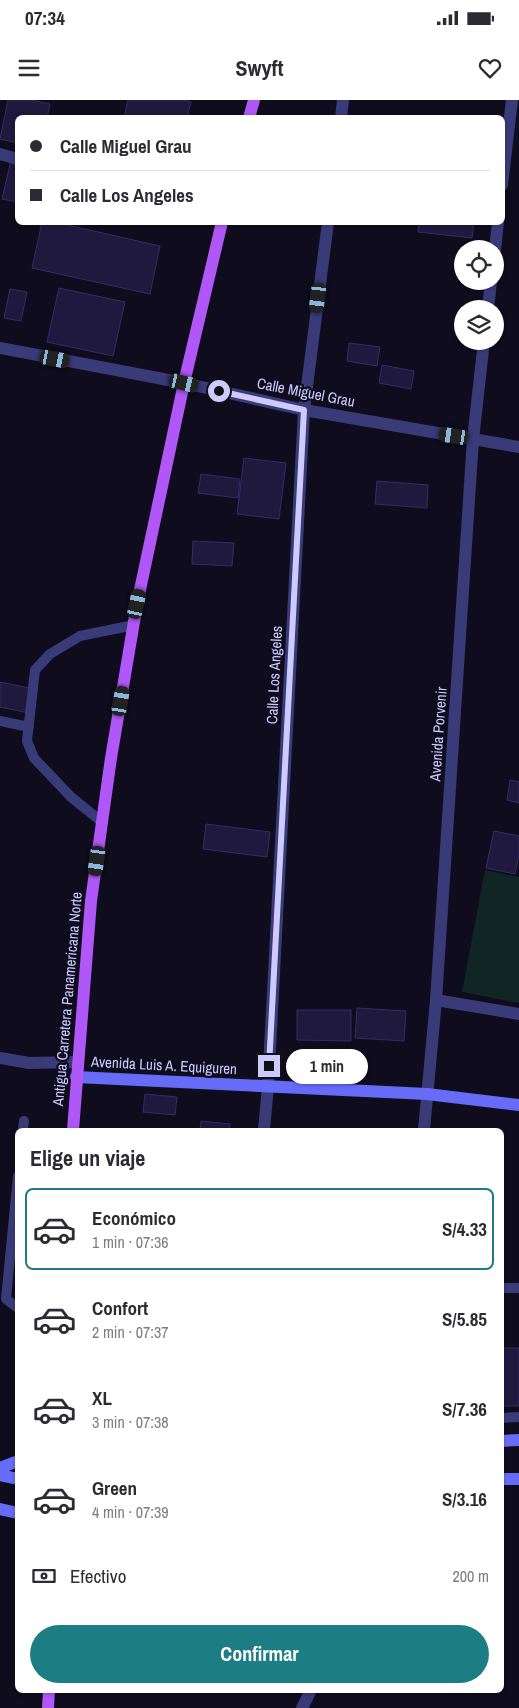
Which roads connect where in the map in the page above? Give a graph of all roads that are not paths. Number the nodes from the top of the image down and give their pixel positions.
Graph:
1 (254, 100) edge
2 (343, 100) edge
3 (512, 100) edge
4 (250, 115) edge
5 (341, 115) edge
6 (0, 154) edge
7 (15, 158) edge
8 (505, 160) edge
9 (221, 225) edge
10 (328, 225) edge
11 (498, 225) edge
12 (496, 240) edge
13 (0, 348) edge
14 (483, 350) edge
15 (184, 383) junction
16 (304, 410) junction
17 (473, 439) junction
18 (519, 447) edge
19 (134, 625) junction
20 (0, 722) edge
21 (28, 727) junction
22 (102, 822) junction
23 (436, 1000) junction
24 (519, 1014) edge
25 (0, 1058) edge
26 (78, 1062) junction
27 (76, 1077) junction
28 (268, 1086) junction
29 (427, 1094) junction
30 (519, 1105) edge
31 (73, 1128) edge
32 (264, 1128) edge
33 (424, 1128) edge
34 (15, 1206) edge
35 (504, 1288) edge
36 (519, 1288) edge
37 (15, 1306) edge
38 (519, 1417) edge
39 (504, 1418) edge
40 (519, 1440) edge
41 (504, 1441) edge
42 (15, 1462) edge
43 (0, 1468) edge
44 (0, 1475) edge
45 (15, 1478) edge
46 (504, 1479) edge
47 (519, 1479) edge
48 (0, 1509) edge
49 (15, 1512) edge
50 (49, 1693) edge
51 (310, 1693) edge
52 (48, 1708) edge
53 (302, 1708) edge

1 - 4 main road
2 - 5 street
3 - 8 street
6 - 7 street
9 - 15 main road, Antigua Carretera Panamericana Norte
10 - 16 street, Calle Los Angeles
11 - 12 street
13 - 15 street, Calle Miguel Grau
14 - 17 street, Avenida Porvenir
15 - 16 street, Calle Miguel Grau
15 - 19 main road, Antigua Carretera Panamericana Norte
16 - 17 street, Calle Miguel Grau
16 - 28 street, Calle Los Angeles
17 - 18 street, Calle Miguel Grau
17 - 23 street, Avenida Porvenir
19 - 21 lane
19 - 22 main road, Antigua Carretera Panamericana Norte
20 - 21 lane
21 - 22 lane
22 - 26 main road, Antigua Carretera Panamericana Norte
23 - 24 street
23 - 29 street, Avenida Porvenir
25 - 26 street
26 - 27 main road, Antigua Carretera Panamericana Norte
27 - 28 street, Avenida Luis A. Equiguren
27 - 31 main road, Antigua Carretera Panamericana Norte
28 - 29 street, Avenida Luis A. Equiguren
28 - 32 street, Calle Los Angeles
29 - 30 street, Avenida Luis A. Equiguren
29 - 33 street, Avenida Porvenir
34 - 37 lane
35 - 36 lane
38 - 39 lane
40 - 41 street
42 - 43 street
44 - 45 street
46 - 47 street
48 - 49 street
50 - 52 main road
51 - 53 street

